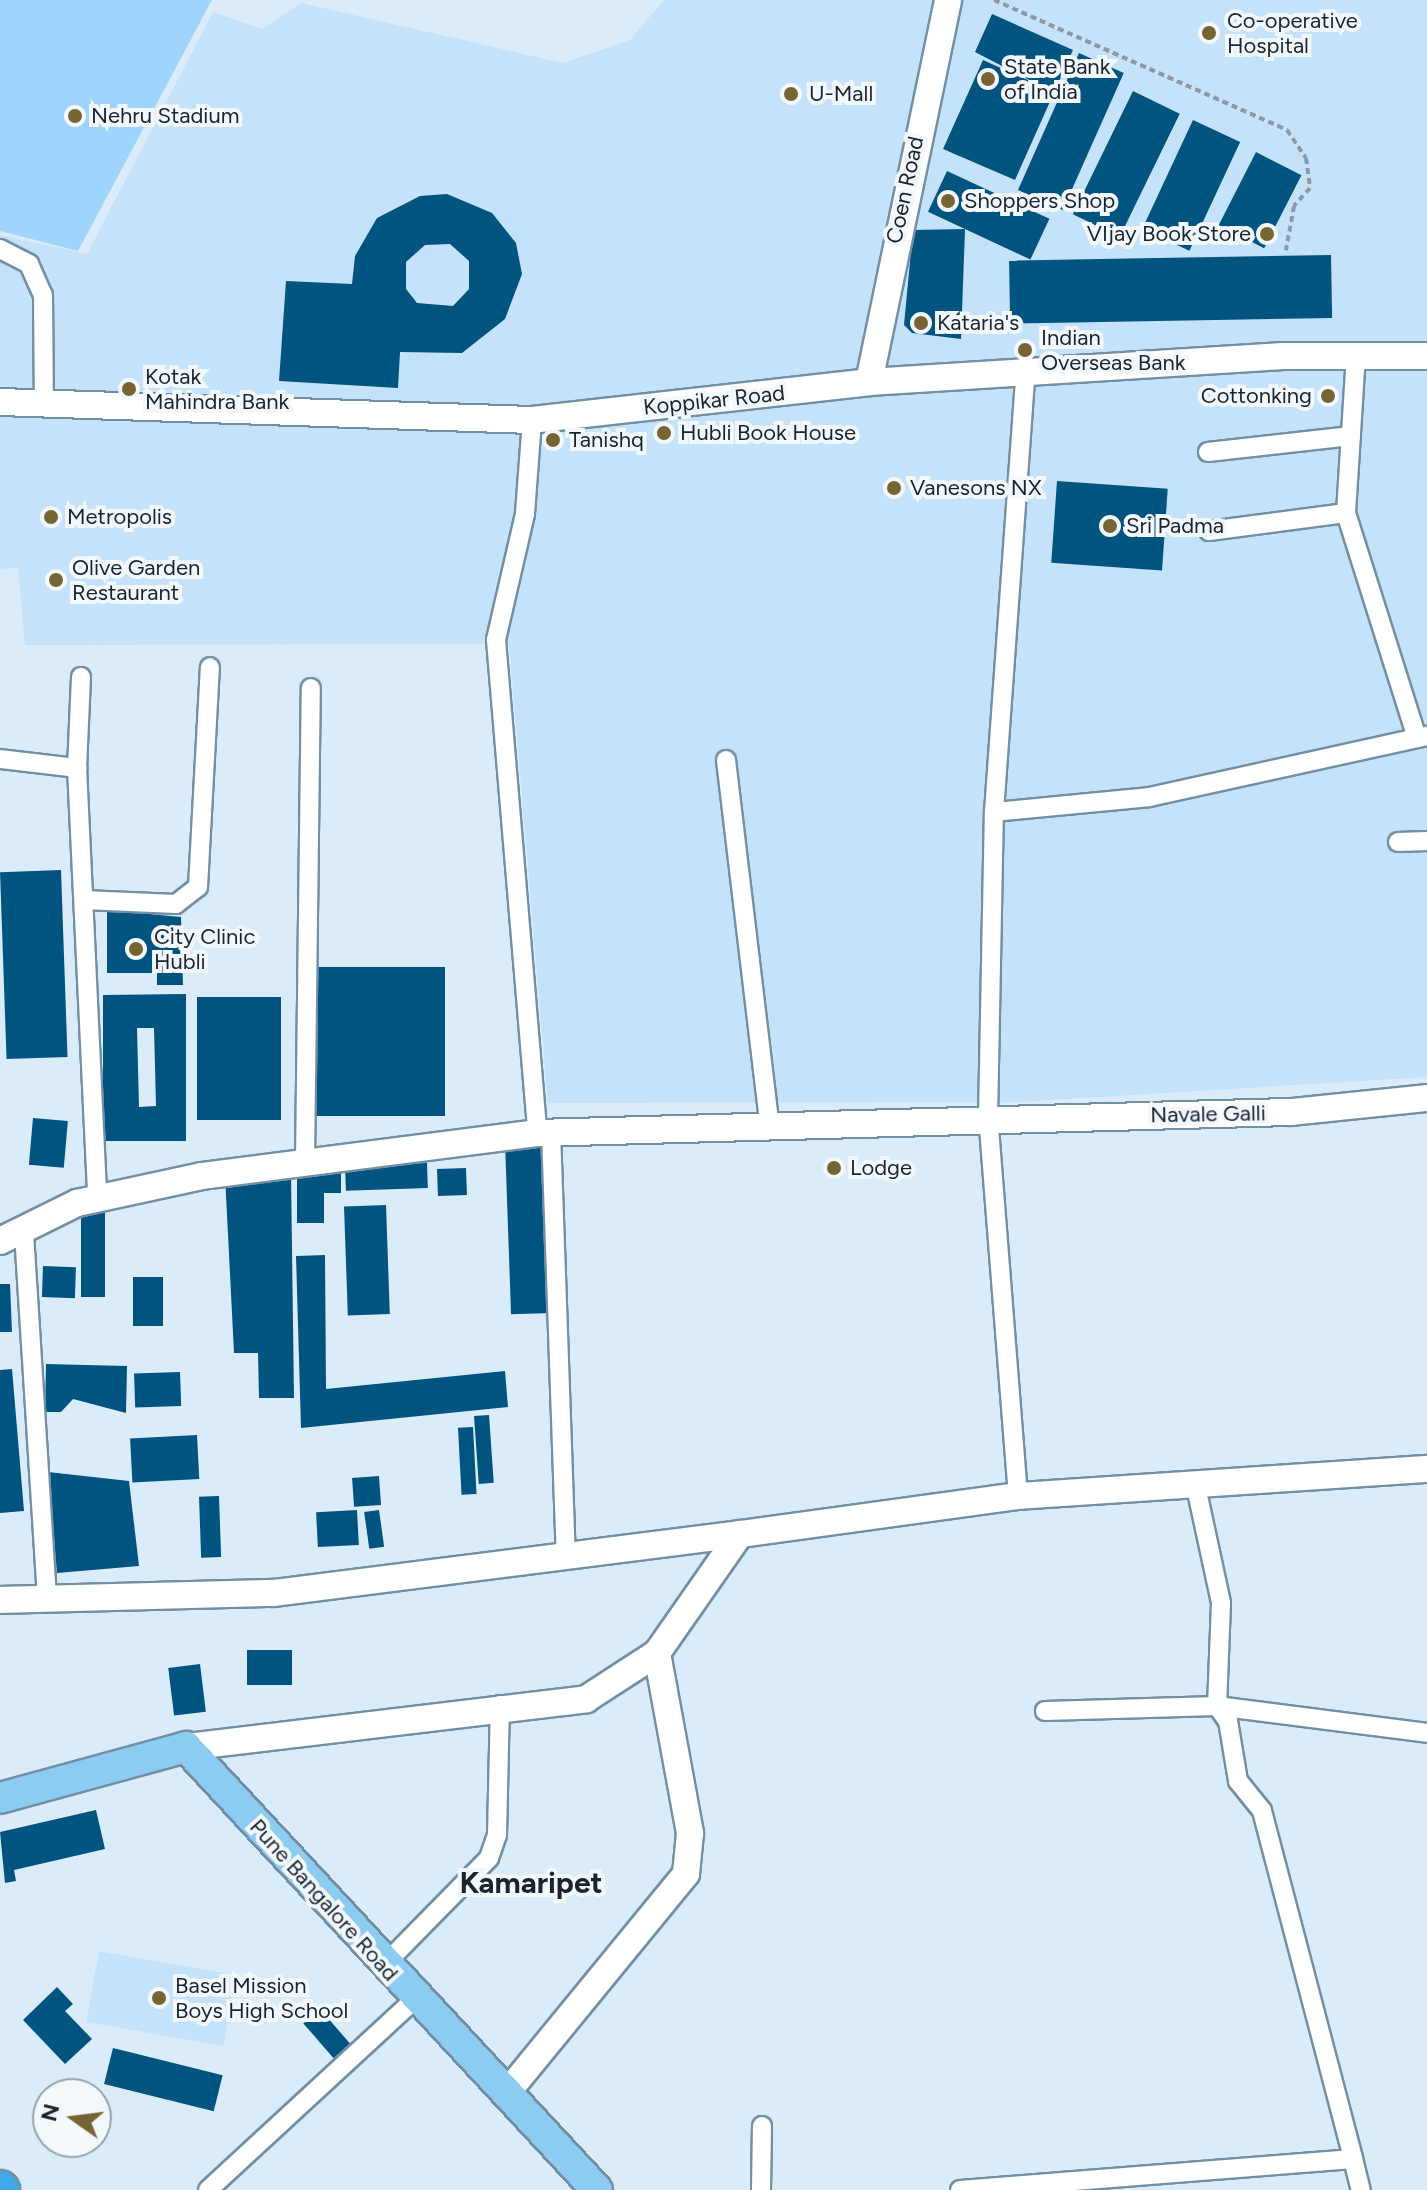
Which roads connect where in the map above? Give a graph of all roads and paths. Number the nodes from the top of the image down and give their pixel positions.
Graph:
1 (948, 0) edge
2 (994, 0) edge
3 (0, 249) edge
4 (1286, 250) dead end
5 (1356, 354) junction
6 (1427, 356) edge
7 (1025, 376) junction
8 (869, 382) junction
9 (0, 402) edge
10 (44, 403) junction
11 (532, 420) junction
12 (1351, 436) junction
13 (1208, 452) dead end
14 (1346, 513) junction
15 (1209, 531) dead end
16 (210, 667) dead end
17 (81, 677) dead end
18 (311, 688) dead end
19 (1422, 737) edge
20 (0, 759) edge
21 (726, 760) dead end
22 (77, 768) junction
23 (994, 812) junction
24 (1427, 841) edge
25 (1398, 842) dead end
26 (84, 900) junction
27 (1427, 1098) edge
28 (988, 1119) junction
29 (769, 1122) junction
30 (544, 1133) junction
31 (305, 1162) junction
32 (97, 1198) junction
33 (12, 1237) edge
34 (1427, 1469) edge
35 (1196, 1487) junction
36 (1018, 1496) junction
37 (740, 1534) junction
38 (566, 1557) junction
39 (47, 1598) junction
40 (0, 1600) edge
41 (657, 1653) junction
42 (500, 1705) junction
43 (1217, 1706) junction
44 (1045, 1711) dead end
45 (1427, 1733) edge
46 (186, 1747) junction
47 (0, 1798) edge
48 (384, 1965) junction
49 (414, 2000) junction
50 (510, 2089) junction
51 (762, 2126) dead end
52 (1353, 2159) junction
53 (208, 2190) edge
54 (597, 2190) edge
55 (761, 2190) edge
56 (960, 2190) edge
57 (1361, 2190) edge

1 - 8 street, Coen Road
2 - 4 path
3 - 10 street
5 - 6 street, Koppikar Road
5 - 7 street, Koppikar Road
5 - 12 street
7 - 8 street, Koppikar Road
7 - 23 street
8 - 11 street, Koppikar Road
9 - 10 street, Koppikar Road
10 - 11 street, Koppikar Road
11 - 30 street
12 - 13 street
12 - 14 street
14 - 15 street
14 - 19 street
16 - 26 street
17 - 22 street
18 - 31 street
19 - 23 street
20 - 22 street
21 - 29 street
22 - 26 street
23 - 28 street
24 - 25 street
26 - 32 street
27 - 28 street, Navale Galli
28 - 29 street, Navale Galli
28 - 36 street
29 - 30 street, Navale Galli
30 - 31 street, Navale Galli
30 - 38 street
31 - 32 street, Navale Galli
32 - 33 street, Navale Galli
33 - 39 street
34 - 35 street
35 - 36 street
35 - 43 street
36 - 37 street
37 - 38 street
37 - 41 street
38 - 39 street
39 - 40 street
41 - 42 street
41 - 50 street
42 - 46 street
42 - 48 street
43 - 44 street
43 - 45 street
43 - 52 street
46 - 47 main road
46 - 48 main road, Pune Bangalore Road
48 - 49 main road, Pune Bangalore Road
49 - 50 main road, Pune Bangalore Road
49 - 53 street
50 - 54 main road, Pune Bangalore Road
51 - 55 street
52 - 56 street
52 - 57 street

